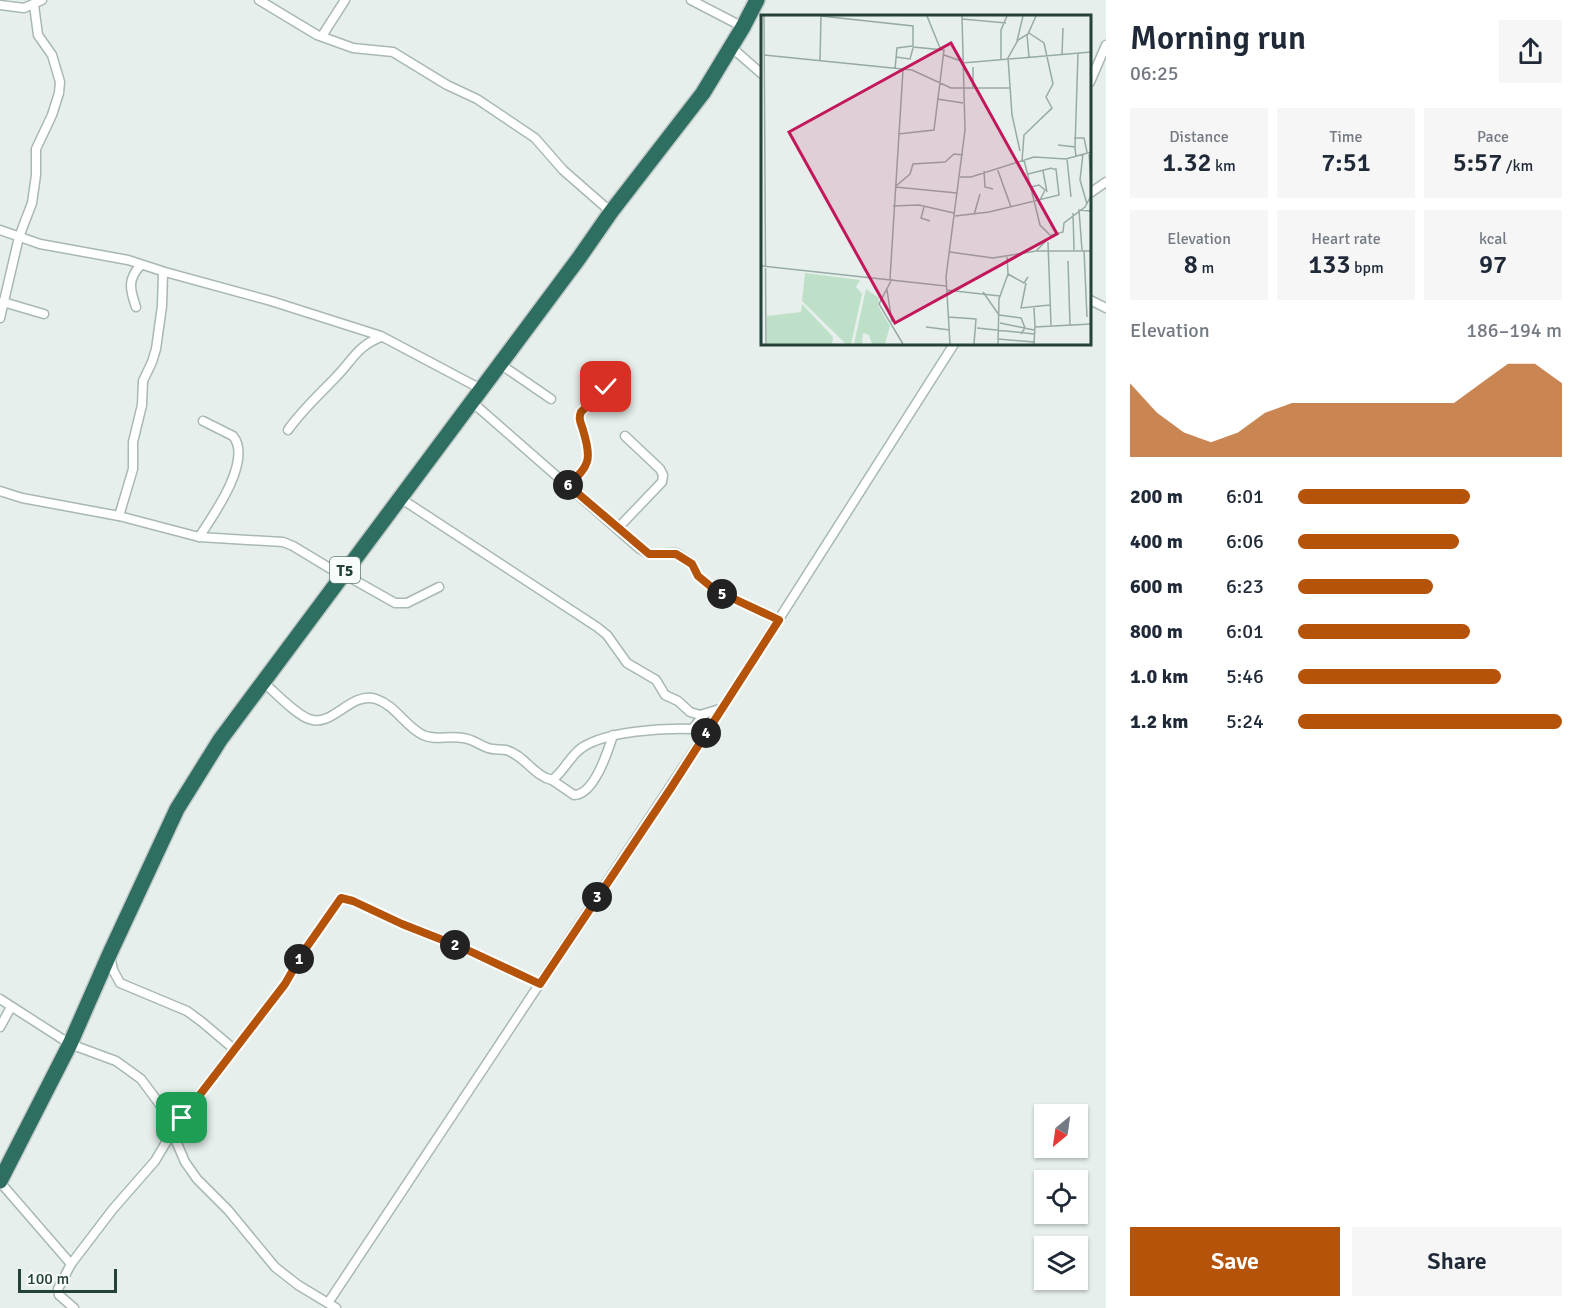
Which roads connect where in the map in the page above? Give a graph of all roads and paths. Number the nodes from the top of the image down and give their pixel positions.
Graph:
1 (258, 0) edge
2 (345, 0) edge
3 (691, 0) edge
4 (757, 0) edge
5 (38, 3) edge
6 (0, 5) edge
7 (743, 27) junction
8 (322, 36) junction
9 (1106, 45) edge
10 (731, 47) junction
11 (761, 73) edge
12 (1091, 80) edge
13 (1106, 182) edge
14 (1091, 192) edge
15 (610, 212) junction
16 (0, 230) edge
17 (19, 237) junction
18 (141, 265) junction
19 (163, 272) junction
20 (1091, 301) edge
21 (3, 302) junction
22 (136, 307) dead end
23 (1106, 308) edge
24 (44, 314) dead end
25 (0, 318) edge
26 (381, 336) junction
27 (953, 345) edge
28 (500, 363) junction
29 (606, 387) dead end
30 (476, 396) junction
31 (551, 399) dead end
32 (203, 421) dead end
33 (288, 430) dead end
34 (625, 436) dead end
35 (568, 485) junction
36 (0, 491) edge
37 (400, 498) junction
38 (119, 516) junction
39 (617, 529) junction
40 (199, 537) junction
41 (342, 574) junction
42 (439, 587) dead end
43 (779, 620) junction
44 (263, 682) junction
45 (723, 707) junction
46 (704, 715) junction
47 (613, 735) junction
48 (552, 780) junction
49 (110, 953) junction
50 (540, 984) junction
51 (0, 999) edge
52 (11, 1007) junction
53 (0, 1027) edge
54 (70, 1044) junction
55 (235, 1050) junction
56 (171, 1132) junction
57 (1, 1176) edge
58 (71, 1264) junction
59 (71, 1306) edge
60 (332, 1306) edge

1 - 8 street
2 - 8 street
3 - 7 street
4 - 7 highway, T5
5 - 6 street
5 - 17 street
7 - 10 highway, T5
8 - 15 street
9 - 12 street
10 - 11 street
10 - 15 highway, T5
13 - 14 street
15 - 28 highway, T5
16 - 17 street
17 - 18 street
17 - 21 street
18 - 19 street
18 - 22 street
19 - 26 street
19 - 38 street
20 - 23 street
21 - 24 street
21 - 25 street
26 - 30 street
26 - 33 street
27 - 43 street
28 - 30 highway, T5
28 - 31 street
29 - 35 street
30 - 35 street
30 - 37 highway, T5
32 - 40 street
34 - 39 street
35 - 39 street
36 - 38 street
37 - 41 highway, T5
37 - 46 street
38 - 40 street
39 - 43 street
40 - 41 street
41 - 42 street
41 - 44 highway, T5
43 - 45 street
44 - 48 street
44 - 49 highway, T5
45 - 46 street
45 - 50 street
46 - 47 street
47 - 48 street
47 - 48 street
49 - 54 highway, T5
49 - 55 street
50 - 55 street
50 - 60 street
51 - 52 street
52 - 53 street
52 - 54 street
54 - 56 street
54 - 57 highway, T5
55 - 56 street
56 - 58 street
56 - 60 street
57 - 58 street
58 - 59 street

